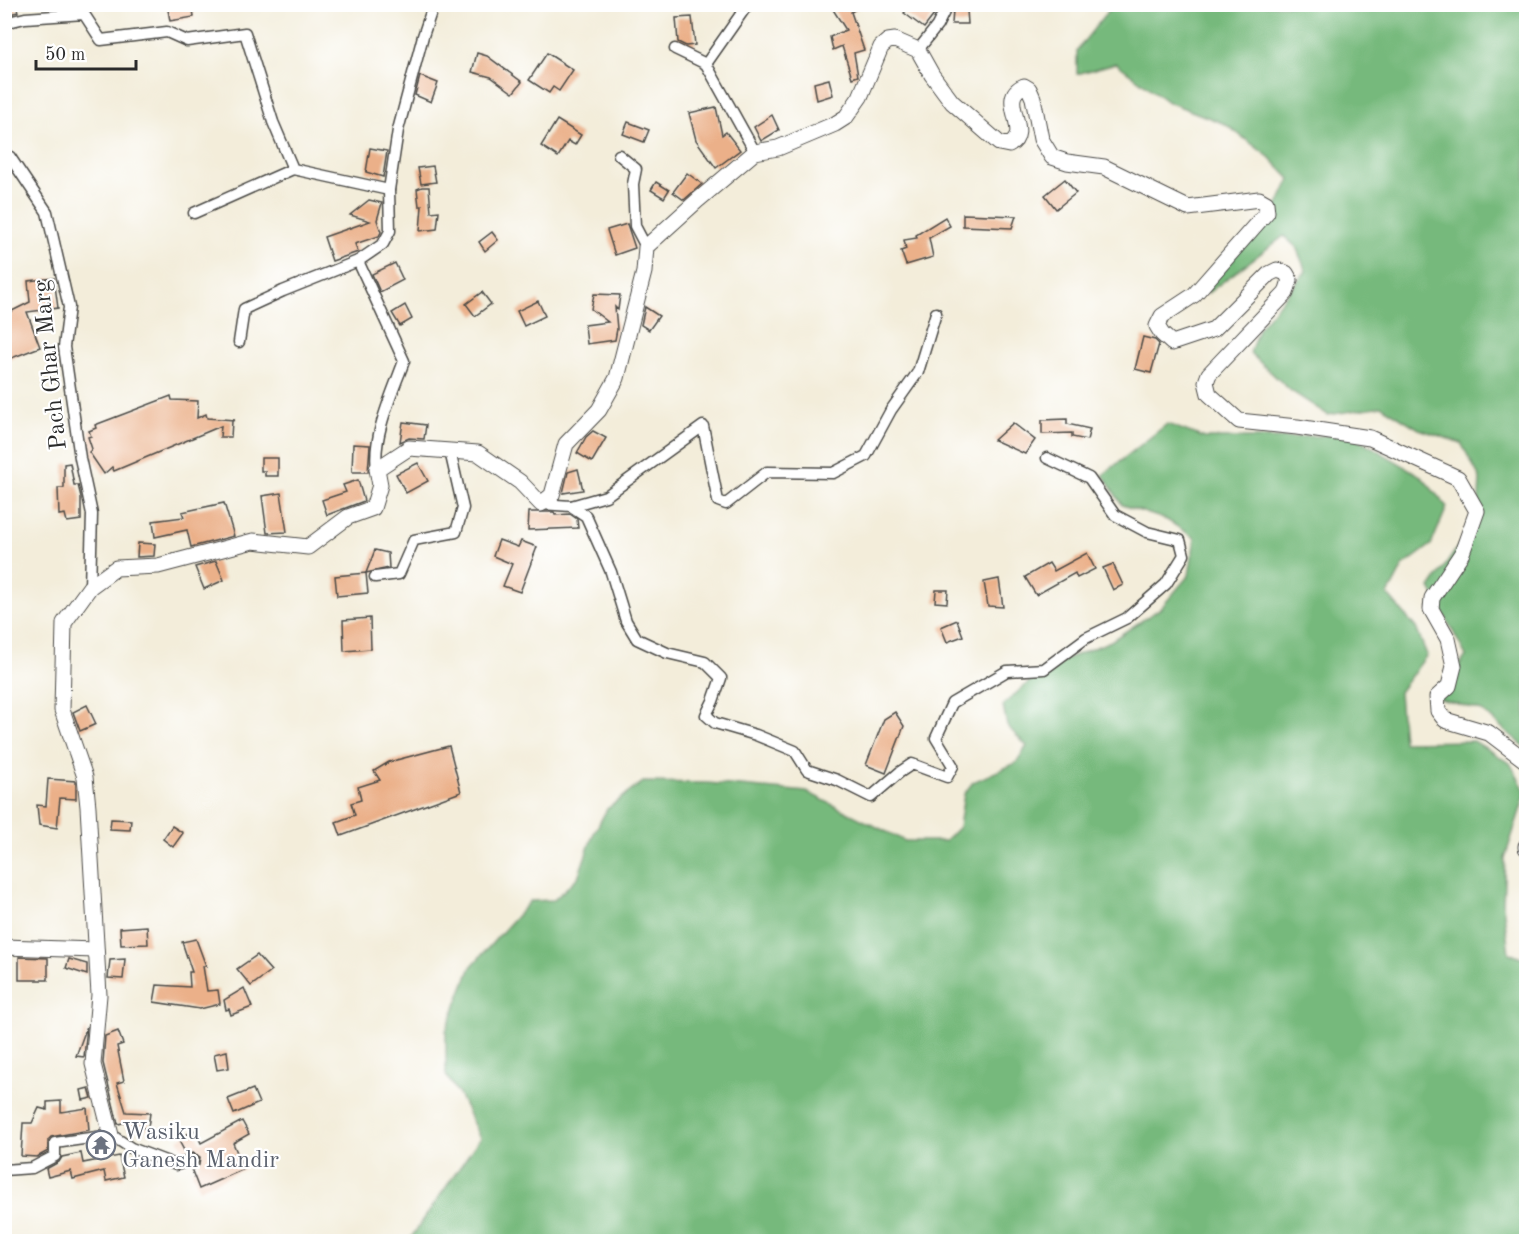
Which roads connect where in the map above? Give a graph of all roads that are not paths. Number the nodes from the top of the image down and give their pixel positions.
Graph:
1 (431, 4) edge
2 (748, 4) edge
3 (948, 4) edge
4 (85, 9) edge
5 (4, 23) edge
6 (675, 49) dead end
7 (918, 50) junction
8 (706, 64) junction
9 (755, 152) junction
10 (4, 153) edge
11 (619, 155) dead end
12 (293, 169) junction
13 (389, 190) junction
14 (194, 213) dead end
15 (646, 247) junction
16 (358, 261) junction
17 (936, 313) dead end
18 (239, 342) dead end
19 (450, 451) junction
20 (1047, 458) dead end
21 (377, 469) junction
22 (541, 504) junction
23 (571, 506) junction
24 (375, 578) dead end
25 (90, 587) junction
26 (1527, 761) edge
27 (4, 947) edge
28 (95, 950) junction
29 (111, 1135) junction
30 (193, 1160) dead end
31 (4, 1170) edge

1 - 13 street
2 - 8 street
3 - 7 street
4 - 5 street
4 - 12 street
6 - 8 street
7 - 9 street
7 - 26 street
8 - 9 street
9 - 15 street
10 - 25 street, Pach Ghar Marg
11 - 15 street
12 - 13 street
12 - 14 street
13 - 16 street
15 - 22 street
16 - 18 street
16 - 21 street
17 - 23 street
19 - 21 street
19 - 22 street
19 - 24 street
20 - 23 street
21 - 25 street
22 - 23 street
25 - 28 street
27 - 28 street
28 - 29 street
29 - 30 street
29 - 31 street

